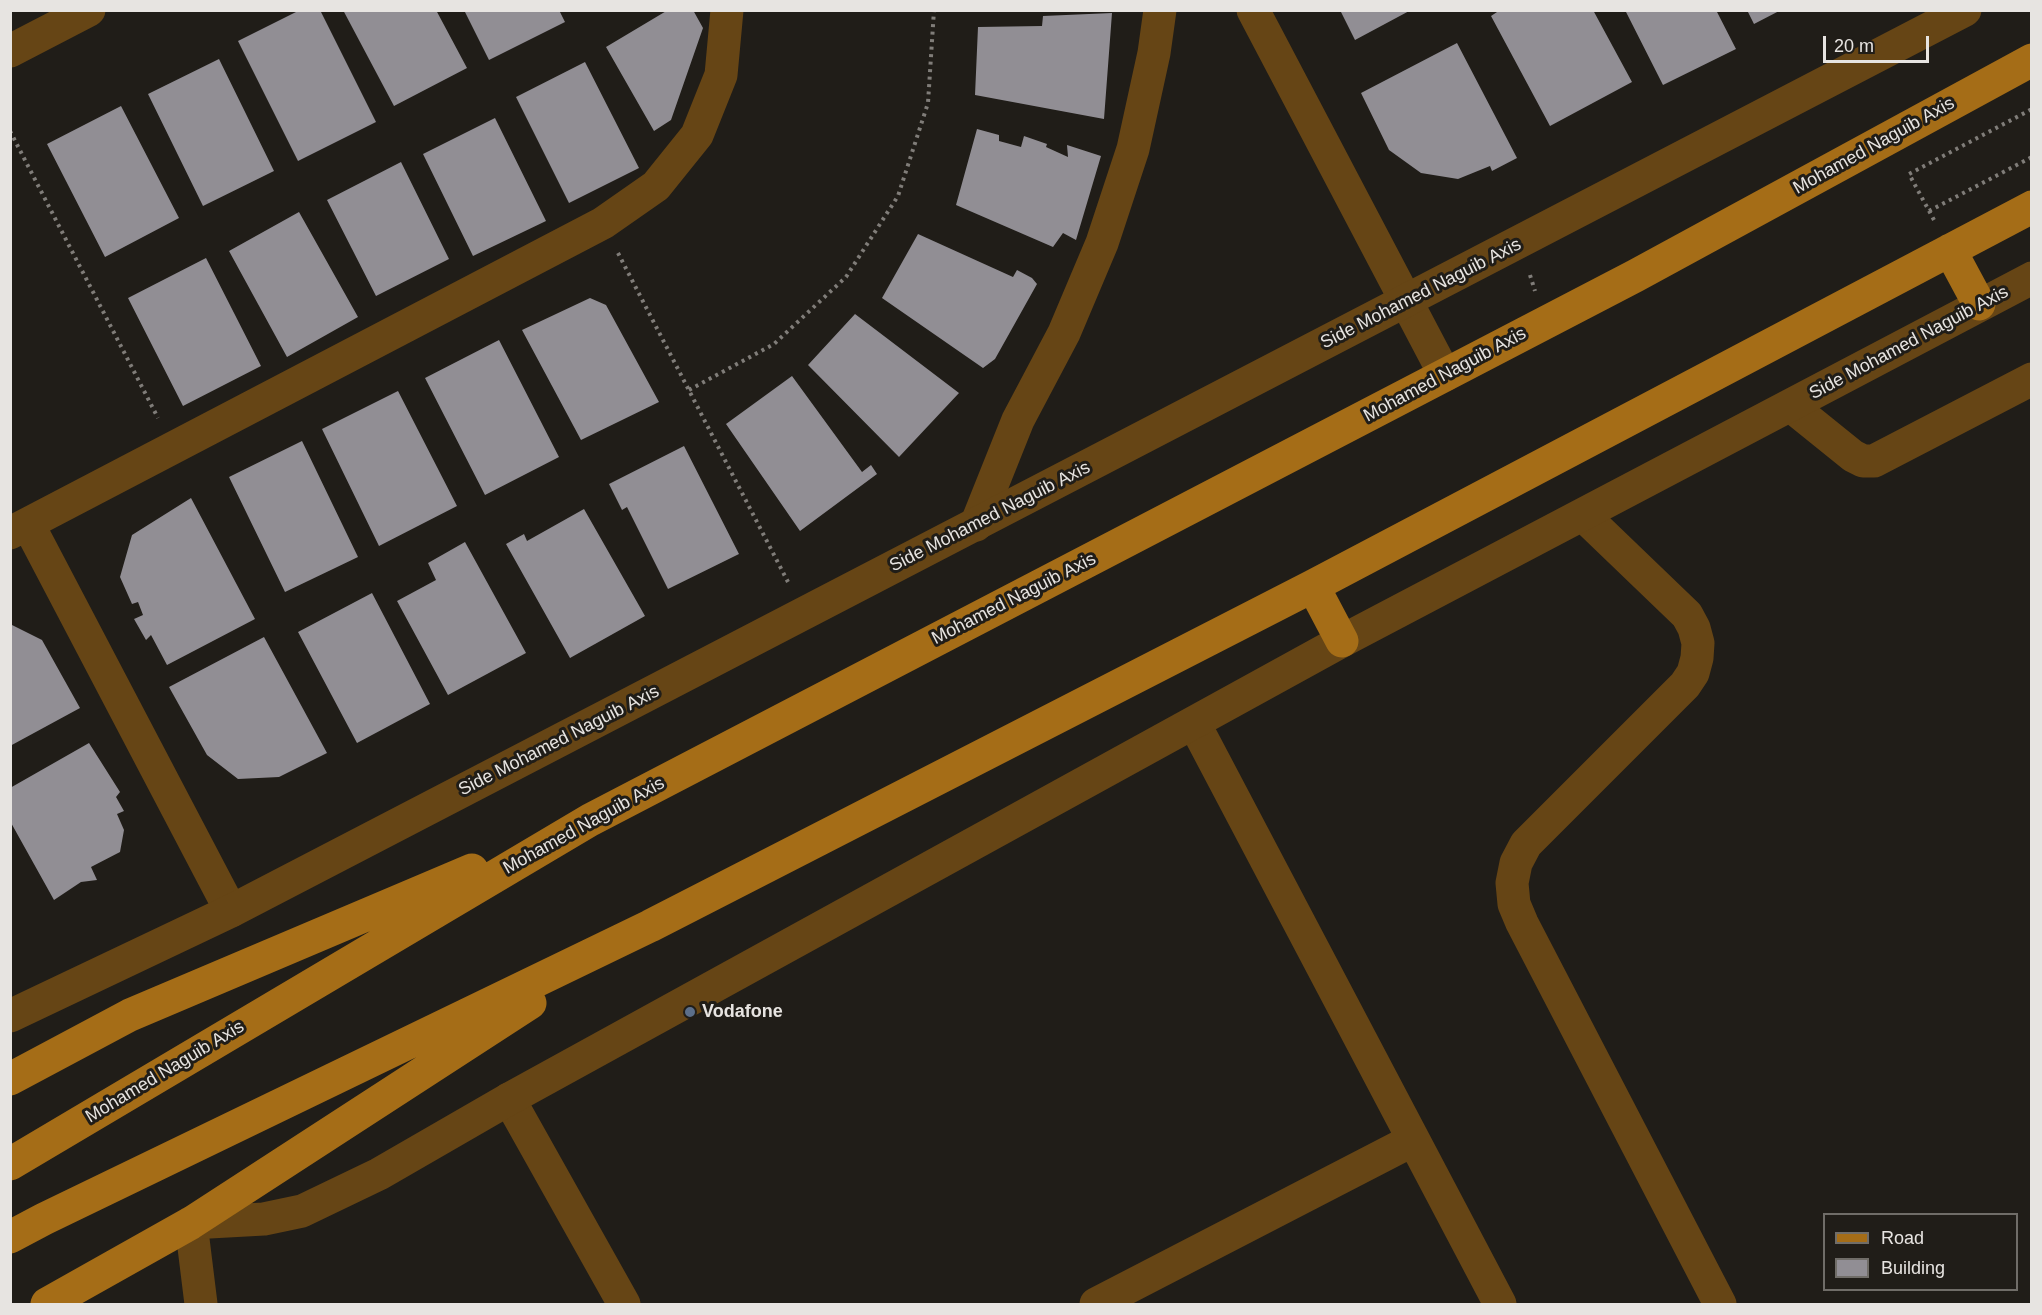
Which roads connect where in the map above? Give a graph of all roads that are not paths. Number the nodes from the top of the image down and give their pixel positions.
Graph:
1 (89, 10) edge
2 (727, 10) edge
3 (1160, 10) edge
4 (1252, 10) edge
5 (1965, 10) edge
6 (10, 51) edge
7 (2031, 60) edge
8 (2031, 207) edge
9 (1950, 250) junction
10 (2031, 278) edge
11 (1407, 301) junction
12 (1979, 304) junction
13 (1445, 375) junction
14 (2031, 379) edge
15 (1791, 406) junction
16 (1583, 515) junction
17 (976, 525) junction
18 (19, 528) edge
19 (1313, 586) junction
20 (1342, 641) junction
21 (1194, 723) junction
22 (590, 820) junction
23 (231, 911) junction
24 (650, 926) junction
25 (10, 1016) edge
26 (10, 1079) edge
27 (509, 1098) junction
28 (1413, 1140) junction
29 (10, 1164) edge
30 (190, 1223) junction
31 (10, 1237) edge
32 (47, 1305) edge
33 (201, 1305) edge
34 (624, 1305) edge
35 (1096, 1305) edge
36 (1500, 1305) edge
37 (1720, 1305) edge

1 - 6 street
2 - 18 street
3 - 17 street
4 - 11 street
5 - 11 street, Side Mohamed Naguib Axis
7 - 13 main road, Mohamed Naguib Axis
8 - 9 main road
9 - 12 main road
9 - 19 main road
10 - 12 street, Side Mohamed Naguib Axis
11 - 13 street
11 - 17 street, Side Mohamed Naguib Axis
12 - 15 street, Side Mohamed Naguib Axis
13 - 22 main road, Mohamed Naguib Axis
14 - 15 street
15 - 16 street, Side Mohamed Naguib Axis
16 - 20 street, Side Mohamed Naguib Axis
16 - 37 street
17 - 23 street, Side Mohamed Naguib Axis
18 - 23 street
19 - 20 main road
19 - 24 main road
20 - 21 street, Side Mohamed Naguib Axis
21 - 27 street, Side Mohamed Naguib Axis
21 - 28 street
22 - 26 main road
22 - 29 main road, Mohamed Naguib Axis
23 - 25 street, Side Mohamed Naguib Axis
24 - 30 main road
24 - 31 main road
27 - 30 street, Side Mohamed Naguib Axis
27 - 34 street
28 - 35 street
28 - 36 street
30 - 32 main road
30 - 33 street

